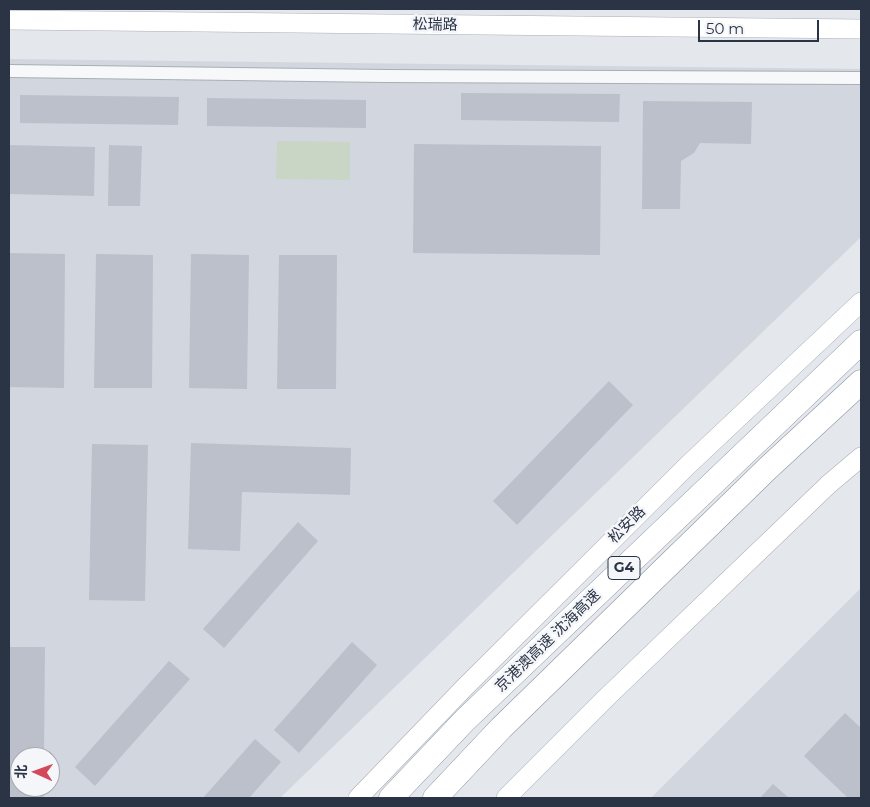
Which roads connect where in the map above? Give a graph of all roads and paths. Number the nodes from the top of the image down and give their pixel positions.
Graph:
1 (9, 20) edge
2 (861, 29) edge
3 (9, 71) edge
4 (860, 78) dead end
5 (861, 302) edge
6 (861, 342) edge
7 (861, 382) edge
8 (861, 457) edge
9 (358, 798) edge
10 (391, 798) edge
11 (435, 798) edge
12 (506, 798) edge

1 - 2 main road, 松瑞路
3 - 4 street
5 - 9 main road, 松安路
6 - 10 highway, 京港澳高速 沈海高速 / G4
7 - 11 highway, 京港澳高速 沈海高速 / G4
8 - 12 main road

